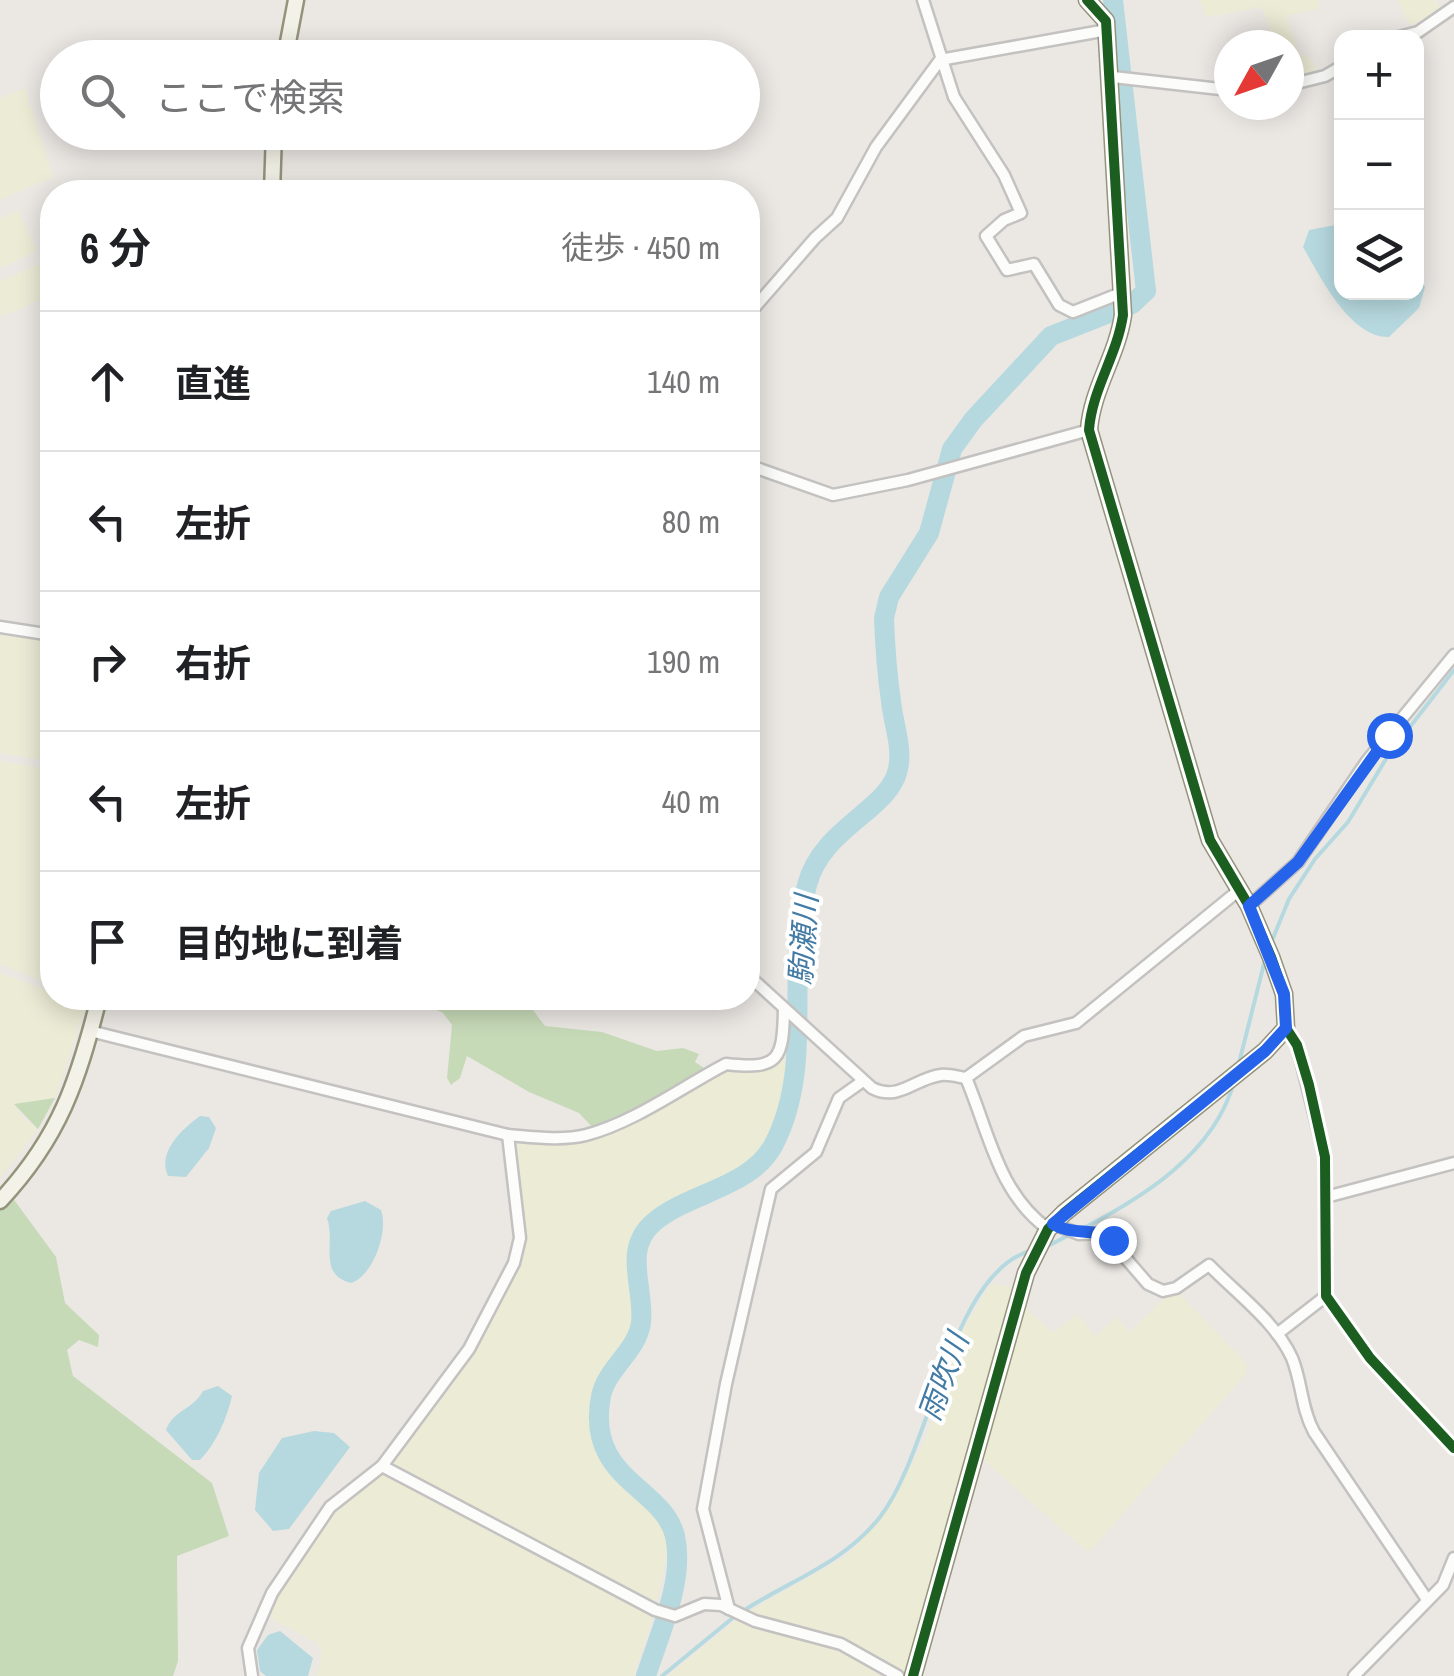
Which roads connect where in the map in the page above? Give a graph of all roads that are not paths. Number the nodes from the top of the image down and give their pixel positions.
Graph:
1 (296, 0) edge
2 (923, 0) edge
3 (1087, 0) edge
4 (1451, 7) edge
5 (1107, 30) junction
6 (1421, 30) edge
7 (288, 40) edge
8 (940, 60) junction
9 (1334, 71) edge
10 (1112, 77) junction
11 (1304, 81) edge
12 (1214, 88) edge
13 (273, 150) edge
14 (272, 180) edge
15 (760, 302) edge
16 (1122, 302) junction
17 (1089, 430) junction
18 (760, 470) edge
19 (0, 627) edge
20 (40, 634) edge
21 (1454, 656) edge
22 (1238, 891) junction
23 (1249, 906) junction
24 (760, 986) edge
25 (96, 1010) edge
26 (786, 1011) junction
27 (1286, 1028) junction
28 (90, 1031) junction
29 (966, 1078) junction
30 (863, 1081) junction
31 (508, 1136) junction
32 (1454, 1163) edge
33 (1326, 1197) junction
34 (0, 1201) edge
35 (1051, 1230) junction
36 (1326, 1296) junction
37 (1277, 1334) junction
38 (1454, 1448) edge
39 (382, 1466) junction
40 (1454, 1558) edge
41 (1443, 1584) junction
42 (1454, 1594) edge
43 (1426, 1598) junction
44 (735, 1612) junction
45 (252, 1676) edge
46 (898, 1676) edge
47 (914, 1676) edge
48 (1354, 1676) edge

1 - 7 street
2 - 8 street
3 - 5 street
4 - 6 street
5 - 8 street
5 - 10 street
8 - 15 street
8 - 16 street
9 - 11 street
10 - 12 street
10 - 16 street
13 - 14 street
16 - 17 street
17 - 18 street
17 - 22 street
19 - 20 street
21 - 23 street
22 - 23 street
22 - 29 street
23 - 27 street
24 - 26 street
25 - 28 street
26 - 30 street
26 - 31 street
27 - 33 street
27 - 35 street
28 - 31 street
28 - 34 street
29 - 30 street
29 - 35 street
30 - 44 street
31 - 39 street
32 - 33 street
33 - 36 street
35 - 37 street
35 - 47 street
36 - 37 street
36 - 38 street
37 - 43 street
39 - 44 street
39 - 45 street
40 - 41 street
41 - 42 street
41 - 43 street
43 - 48 street
44 - 46 street

